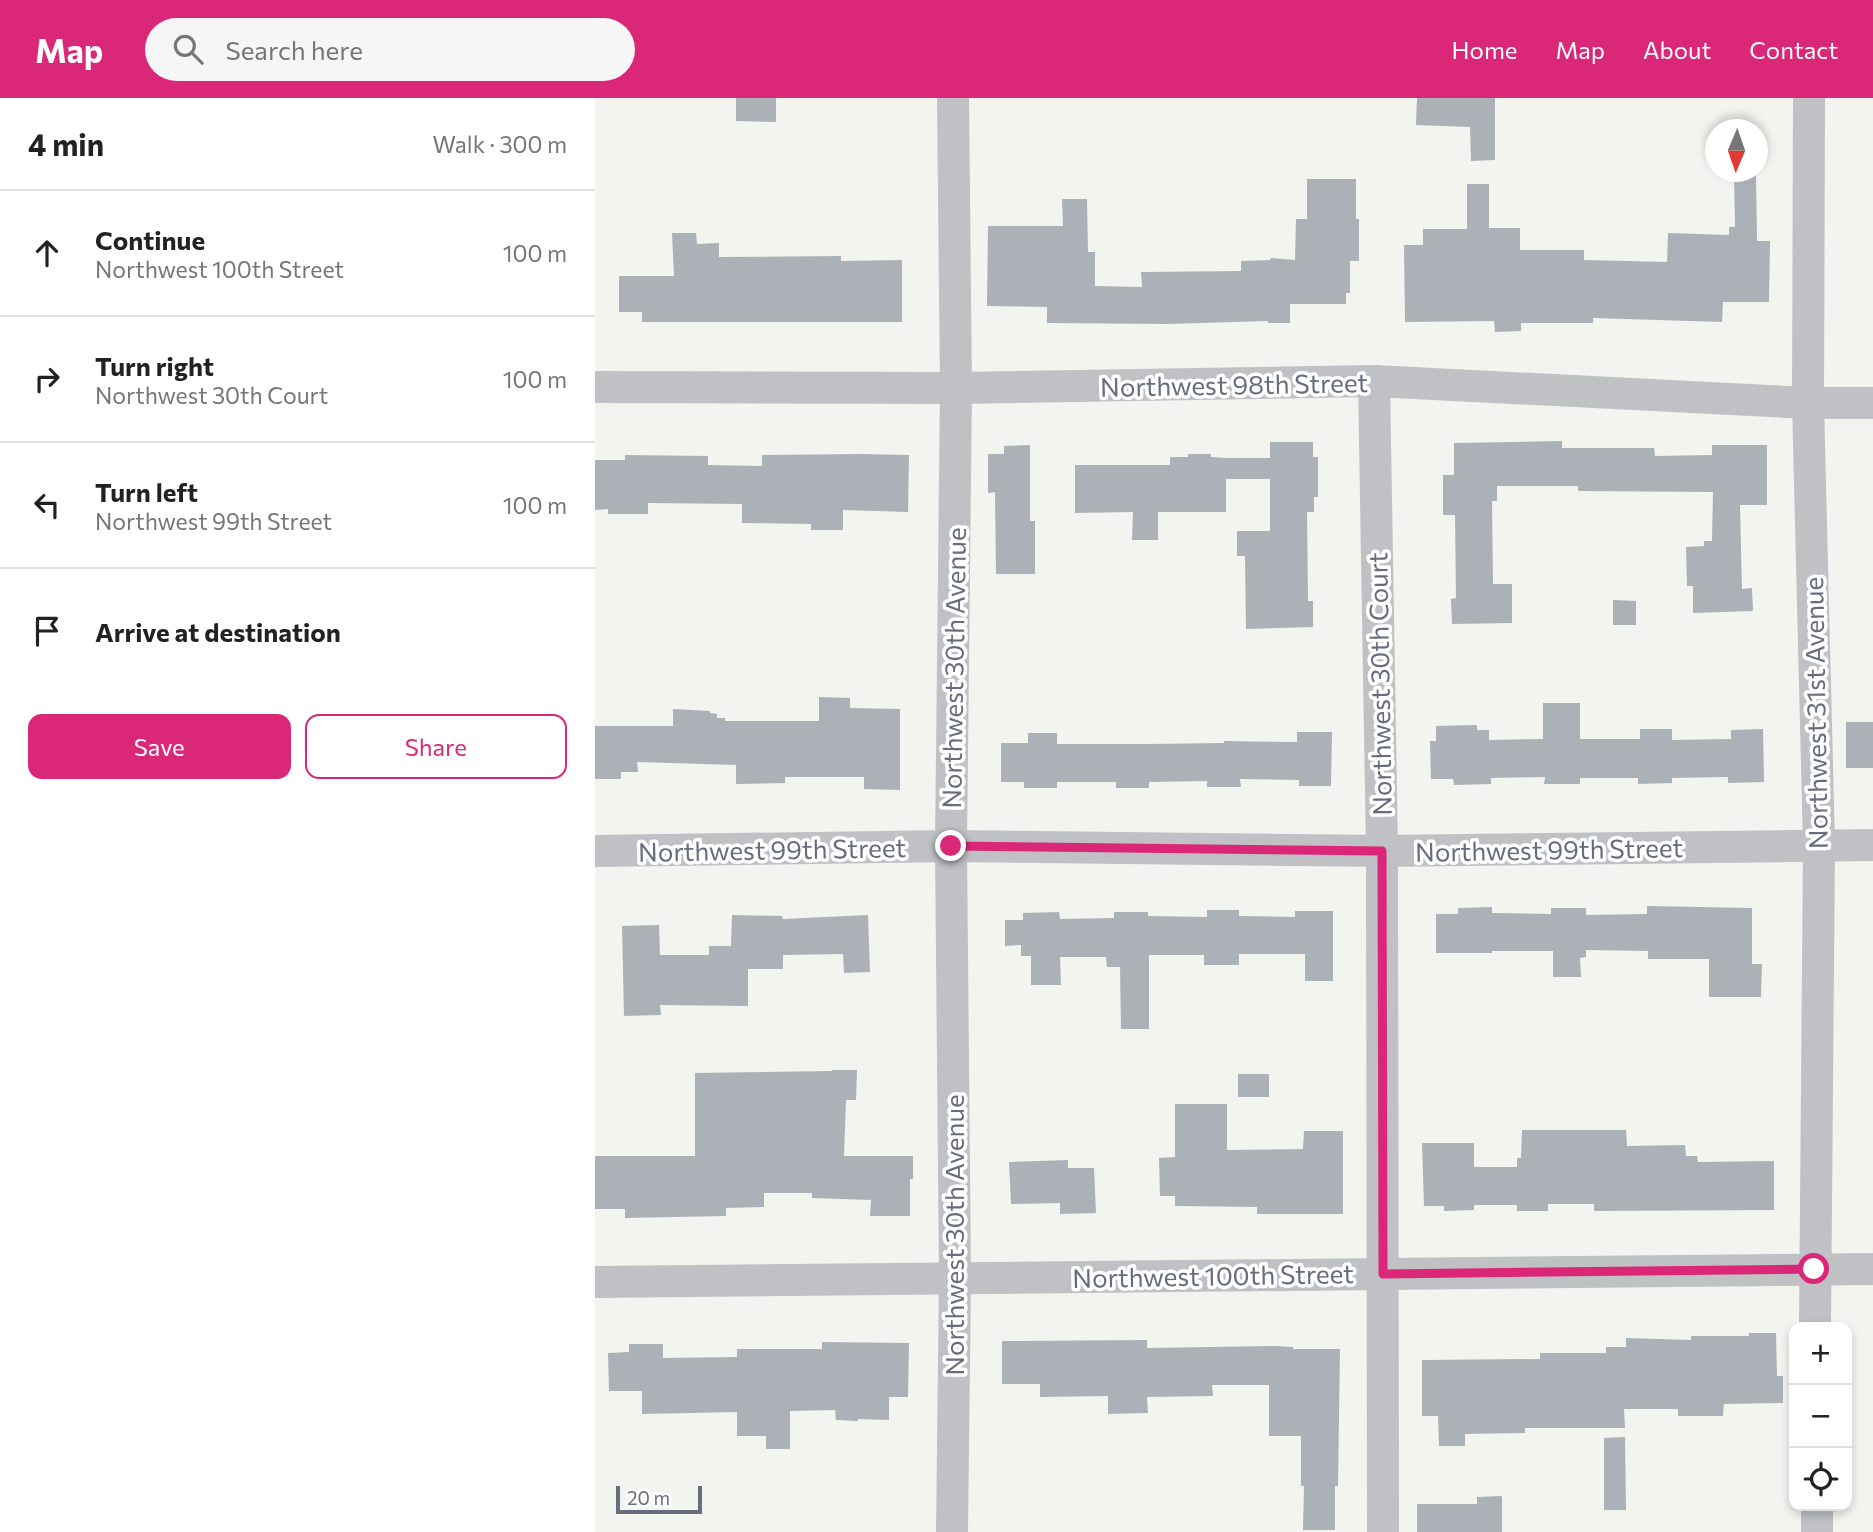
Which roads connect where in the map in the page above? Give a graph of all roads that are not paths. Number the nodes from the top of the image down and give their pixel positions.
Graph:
1 (953, 98) edge
2 (1809, 98) edge
3 (1374, 381) junction
4 (595, 387) edge
5 (956, 388) junction
6 (1808, 403) junction
7 (1873, 404) edge
8 (1873, 845) edge
9 (951, 846) junction
10 (1819, 846) junction
11 (595, 851) edge
12 (1382, 851) junction
13 (1814, 1269) junction
14 (1873, 1269) edge
15 (1383, 1274) junction
16 (955, 1278) junction
17 (595, 1282) edge
18 (1815, 1322) edge
19 (1817, 1511) edge
20 (952, 1532) edge
21 (1383, 1532) edge
22 (1817, 1532) edge

1 - 5 street, Northwest 30th Avenue
2 - 6 street, Northwest 31st Avenue
3 - 5 street, Northwest 98th Street
3 - 6 street, Northwest 98th Street
3 - 12 street, Northwest 30th Court
4 - 5 street, Northwest 98th Street
5 - 9 street, Northwest 30th Avenue
6 - 7 street, Northwest 98th Street
6 - 10 street, Northwest 31st Avenue
8 - 10 street, Northwest 99th Street
9 - 11 street, Northwest 99th Street
9 - 12 street, Northwest 99th Street
9 - 16 street, Northwest 30th Avenue
10 - 12 street, Northwest 99th Street
10 - 13 street, Northwest 31st Avenue
12 - 15 street, Northwest 30th Court
13 - 14 street, Northwest 100th Street
13 - 15 street, Northwest 100th Street
13 - 18 street, Northwest 31st Avenue
15 - 16 street, Northwest 100th Street
15 - 21 street, Northwest 30th Court
16 - 17 street, Northwest 100th Street
16 - 20 street, Northwest 30th Avenue
19 - 22 street

